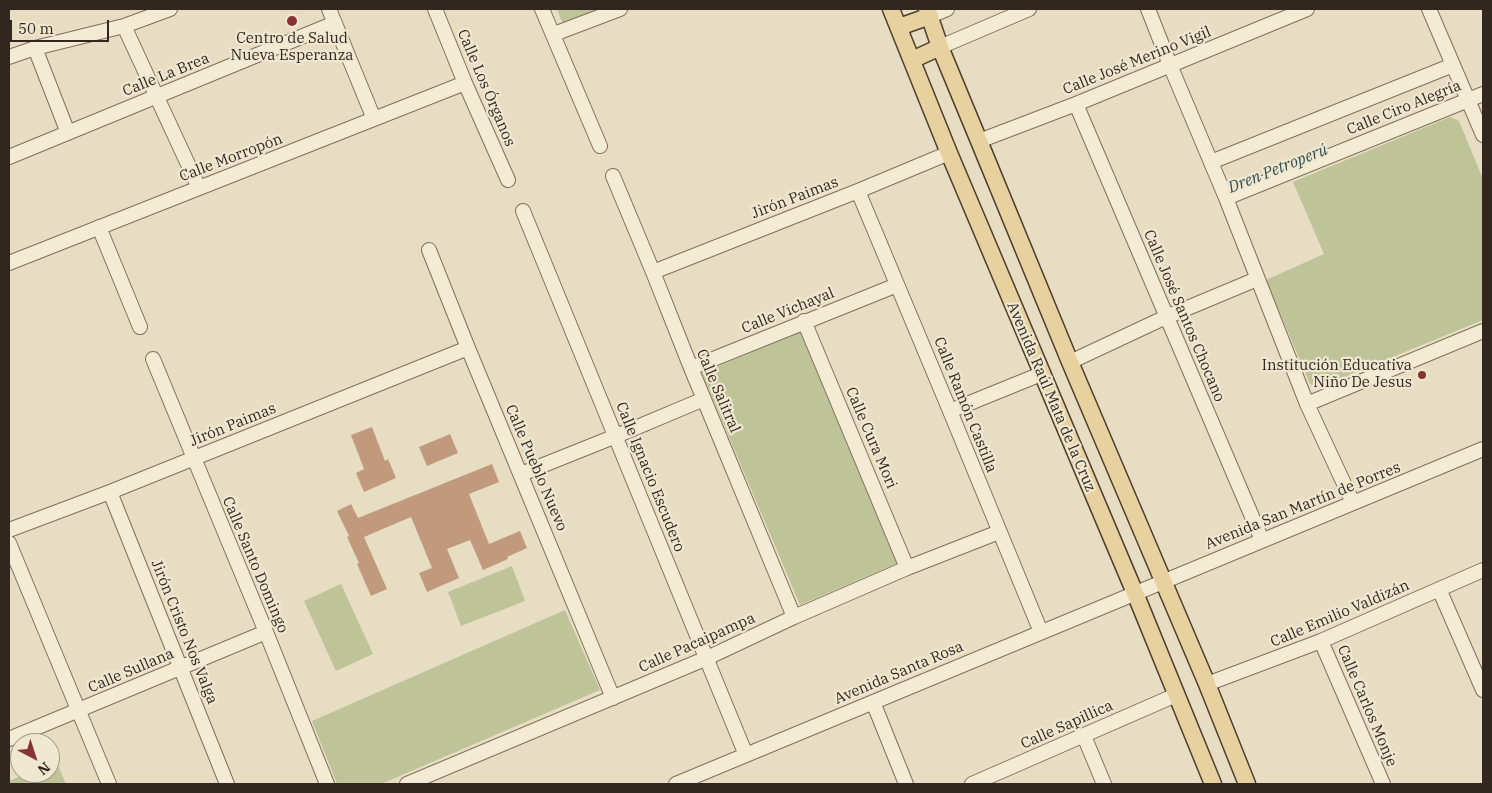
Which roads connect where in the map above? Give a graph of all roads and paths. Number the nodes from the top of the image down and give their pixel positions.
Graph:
1 (168, 9) edge
2 (329, 9) edge
3 (542, 9) edge
4 (620, 9) edge
5 (891, 9) edge
6 (947, 9) edge
7 (1030, 9) edge
8 (1148, 9) edge
9 (1307, 9) edge
10 (1429, 9) edge
11 (441, 10) edge
12 (928, 12) edge
13 (335, 23) junction
14 (124, 26) junction
15 (898, 27) junction
16 (554, 34) junction
17 (940, 47) junction
18 (35, 48) junction
19 (9, 57) edge
20 (912, 60) junction
21 (1170, 65) junction
22 (1453, 65) junction
23 (465, 83) junction
24 (1483, 94) edge
25 (156, 96) junction
26 (1469, 100) junction
27 (1076, 104) junction
28 (374, 119) junction
29 (68, 133) junction
30 (1483, 135) edge
31 (979, 141) junction
32 (600, 146) dead end
33 (949, 153) junction
34 (9, 157) edge
35 (1211, 162) junction
36 (613, 176) dead end
37 (508, 180) dead end
38 (200, 188) junction
39 (858, 191) junction
40 (1226, 198) junction
41 (523, 211) dead end
42 (99, 227) junction
43 (429, 250) dead end
44 (9, 262) edge
45 (653, 272) junction
46 (1258, 279) junction
47 (897, 284) junction
48 (1166, 317) junction
49 (804, 321) junction
50 (140, 327) dead end
51 (1483, 331) edge
52 (468, 348) junction
53 (153, 359) dead end
54 (1070, 362) junction
55 (691, 368) junction
56 (1041, 374) junction
57 (704, 399) junction
58 (1307, 404) junction
59 (950, 411) junction
60 (616, 436) junction
61 (1483, 449) edge
62 (193, 458) junction
63 (521, 474) junction
64 (110, 492) junction
65 (1354, 503) junction
66 (9, 530) edge
67 (1000, 532) junction
68 (1262, 540) junction
69 (9, 543) edge
70 (907, 568) junction
71 (1483, 570) edge
72 (1163, 582) junction
73 (1440, 589) junction
74 (1135, 593) junction
75 (794, 617) junction
76 (266, 632) junction
77 (1041, 632) junction
78 (1321, 641) junction
79 (707, 658) junction
80 (180, 668) junction
81 (1207, 684) junction
82 (1483, 690) edge
83 (1176, 695) junction
84 (613, 698) junction
85 (873, 702) junction
86 (78, 710) junction
87 (1084, 736) junction
88 (9, 739) edge
89 (746, 755) junction
90 (978, 783) edge
91 (109, 784) edge
92 (227, 784) edge
93 (327, 784) edge
94 (407, 784) edge
95 (676, 784) edge
96 (906, 784) edge
97 (1104, 784) edge
98 (1213, 784) edge
99 (1247, 784) edge
100 (1383, 784) edge

1 - 14 street
2 - 13 street
3 - 16 street
4 - 16 street
5 - 15 main road, Avenida Raúl Mata de la Cruz
6 - 12 street
7 - 17 street
8 - 21 street
9 - 21 street, Calle José Merino Vigil
10 - 22 street
11 - 23 street, Calle Los Órganos
12 - 15 main road
12 - 17 main road, Avenida Raúl Mata de la Cruz
13 - 25 street, Calle La Brea
13 - 28 street
14 - 18 street
14 - 25 street
15 - 20 main road, Avenida Raúl Mata de la Cruz
16 - 32 street
17 - 20 main road
17 - 31 main road, Avenida Raúl Mata de la Cruz
18 - 19 street
18 - 29 street
20 - 33 main road, Avenida Raúl Mata de la Cruz
21 - 27 street, Calle José Merino Vigil
21 - 35 street
22 - 26 street
22 - 35 street
23 - 28 street, Calle Morropón
23 - 37 street, Calle Los Órganos
24 - 26 street, Calle Ciro Alegría
25 - 29 street, Calle La Brea
25 - 38 street
26 - 30 street
26 - 40 street, Calle Ciro Alegría
27 - 31 street, Calle José Merino Vigil
27 - 48 street, Calle José Santos Chocano
28 - 38 street, Calle Morropón
29 - 34 street, Calle La Brea
31 - 54 main road, Avenida Raúl Mata de la Cruz
33 - 39 street, Jirón Paimas
33 - 56 main road, Avenida Raúl Mata de la Cruz
35 - 40 street
36 - 45 street, Calle Salitral
38 - 42 street, Calle Morropón
39 - 45 street, Jirón Paimas
39 - 47 street, Calle Ramón Castilla
40 - 46 street
41 - 60 street, Calle Ignacio Escudero
42 - 44 street, Calle Morropón
42 - 50 street
43 - 52 street, Calle Pueblo Nuevo
45 - 55 street, Calle Salitral
46 - 48 street
46 - 58 street
47 - 49 street, Calle Vichayal
47 - 59 street, Calle Ramón Castilla
48 - 54 street
48 - 68 street, Calle José Santos Chocano
49 - 55 street, Calle Vichayal
49 - 70 street, Calle Cura Mori
51 - 58 street
52 - 62 street, Jirón Paimas
52 - 63 street, Calle Pueblo Nuevo
53 - 62 street, Calle Santo Domingo
54 - 72 main road, Avenida Raúl Mata de la Cruz
55 - 57 street, Calle Salitral
56 - 59 street
56 - 74 main road, Avenida Raúl Mata de la Cruz
57 - 60 street
57 - 75 street, Calle Salitral
58 - 65 street
59 - 67 street, Calle Ramón Castilla
60 - 63 street
60 - 79 street, Calle Ignacio Escudero
61 - 65 street, Avenida San Martín de Porres
62 - 64 street, Jirón Paimas
62 - 76 street, Calle Santo Domingo
63 - 84 street, Calle Pueblo Nuevo
64 - 66 street, Jirón Paimas
64 - 80 street, Jirón Cristo Nos Valga
65 - 68 street, Avenida San Martín de Porres
67 - 70 street, Calle Pacaipampa
67 - 77 street, Calle Ramón Castilla
68 - 72 street, Avenida San Martín de Porres
69 - 86 street
70 - 75 street, Calle Pacaipampa
71 - 73 street, Calle Emilio Valdizán
72 - 74 street, Avenida San Martín de Porres
72 - 81 main road, Avenida Raúl Mata de la Cruz
73 - 78 street, Calle Emilio Valdizán
73 - 82 street
74 - 77 street, Avenida Santa Rosa
74 - 83 main road, Avenida Raúl Mata de la Cruz
75 - 79 street, Calle Pacaipampa
76 - 80 street, Calle Sullana
76 - 93 street, Calle Santo Domingo
77 - 85 street, Avenida Santa Rosa
78 - 81 street, Calle Emilio Valdizán
78 - 100 street, Calle Carlos Monje
79 - 84 street, Calle Pacaipampa
79 - 89 street, Calle Ignacio Escudero
80 - 86 street, Calle Sullana
80 - 92 street, Jirón Cristo Nos Valga
81 - 99 main road, Avenida Raúl Mata de la Cruz
83 - 87 street, Calle Sapillica
83 - 98 main road, Avenida Raúl Mata de la Cruz
84 - 94 street, Calle Pacaipampa
85 - 89 street, Avenida Santa Rosa
85 - 96 street
86 - 88 street, Calle Sullana
86 - 91 street
87 - 90 street, Calle Sapillica
87 - 97 street
89 - 95 street, Avenida Santa Rosa

